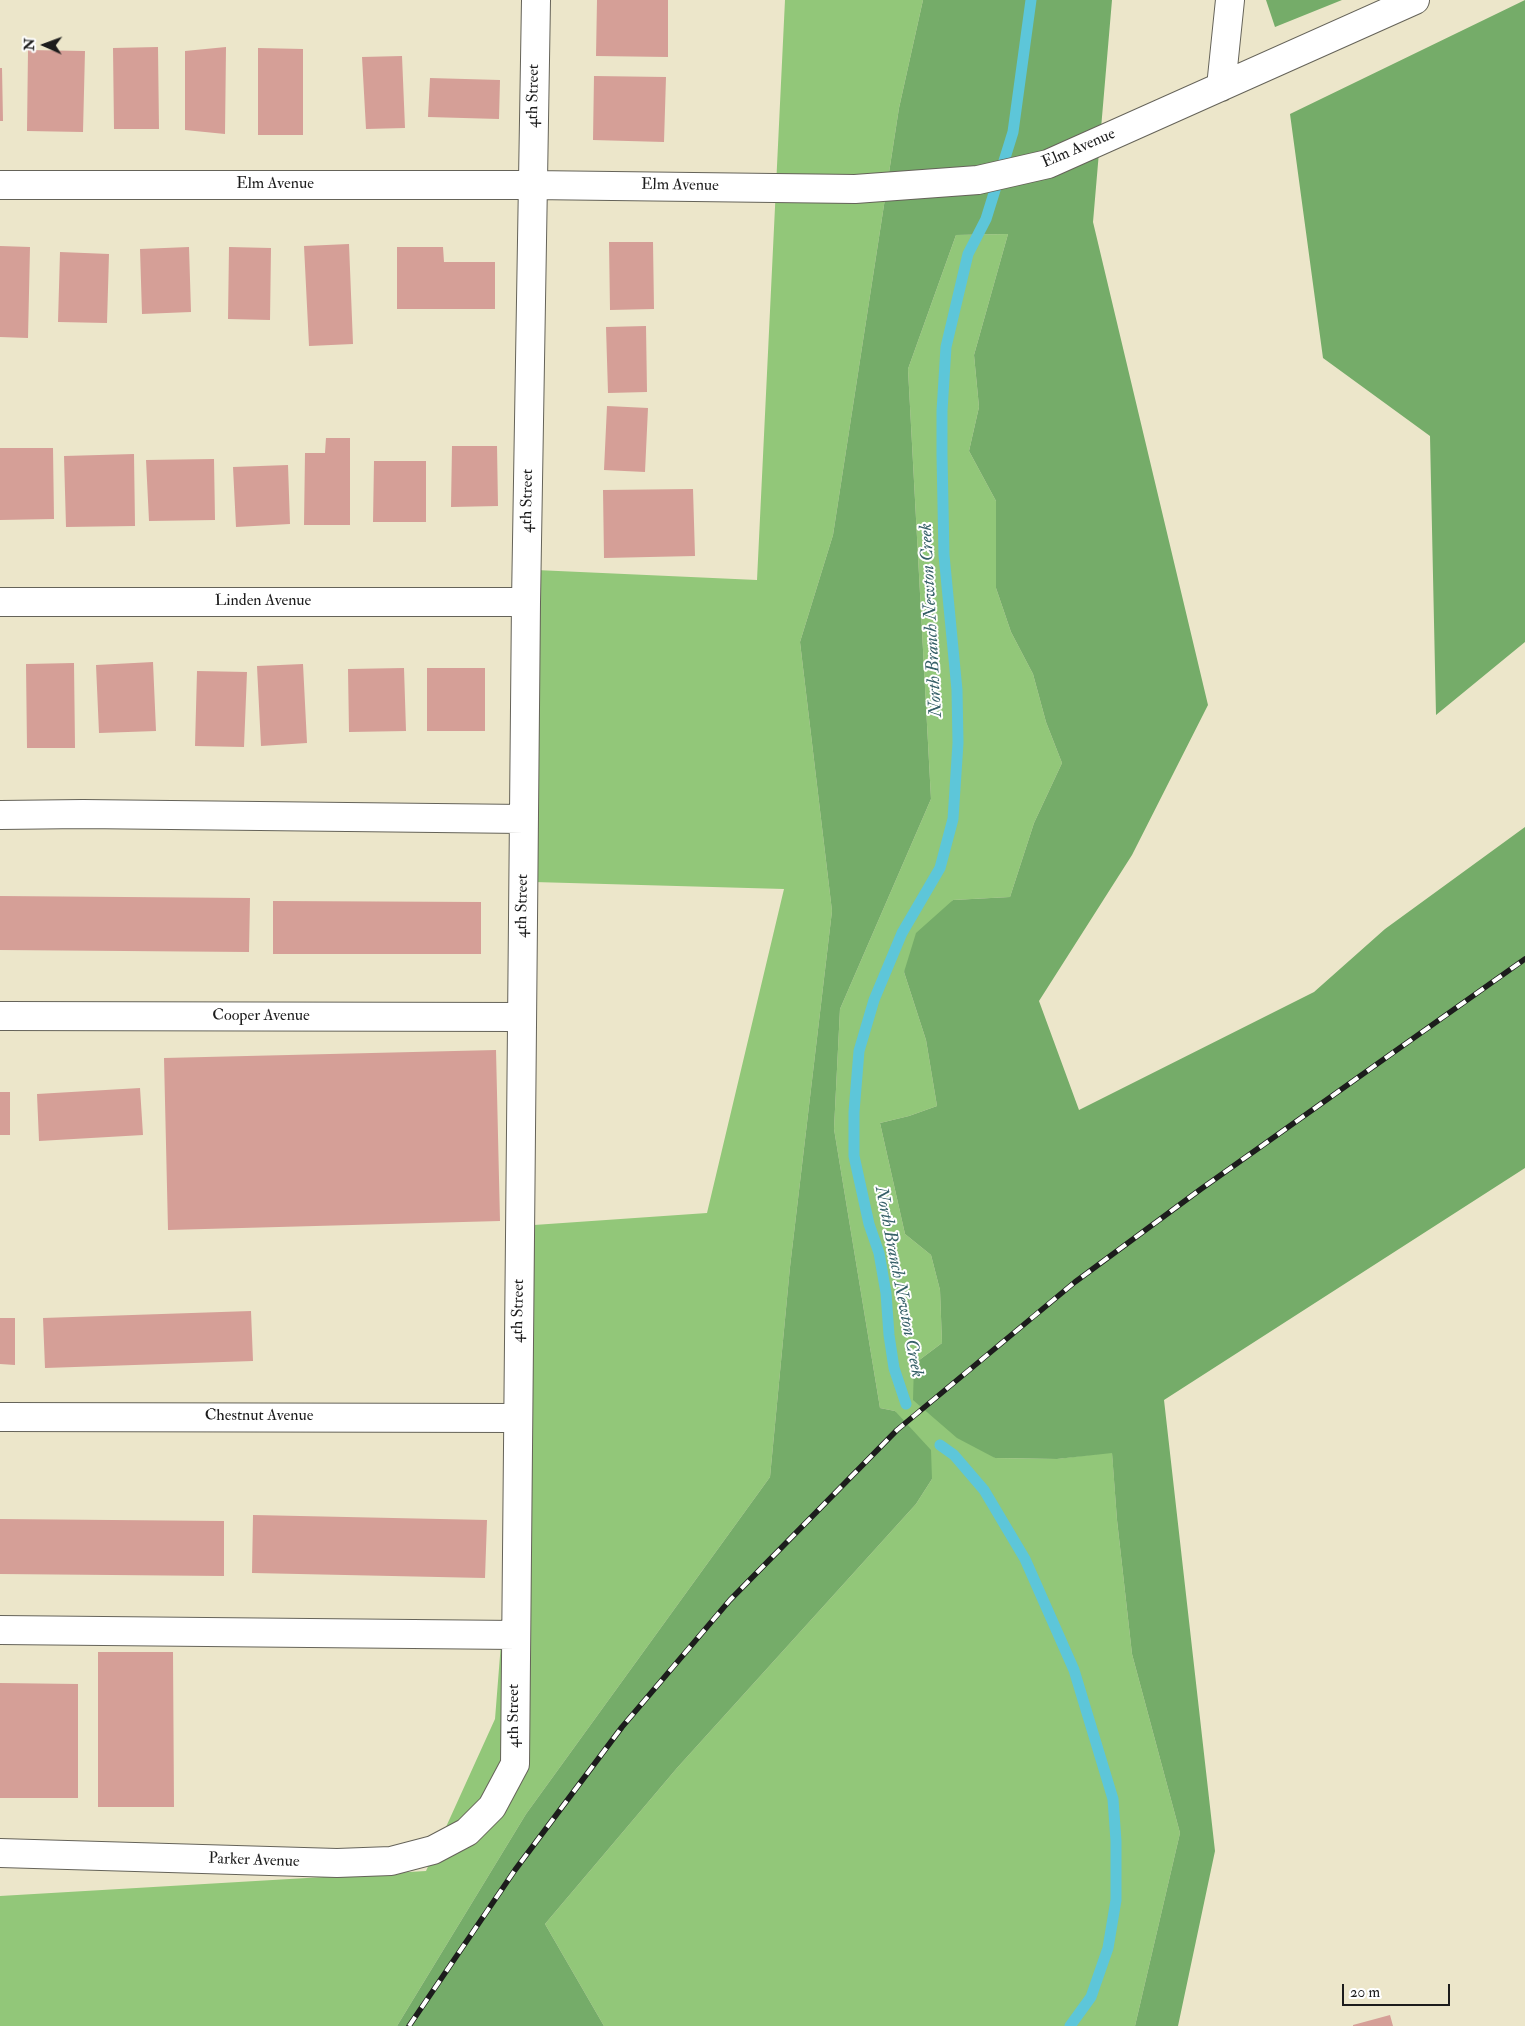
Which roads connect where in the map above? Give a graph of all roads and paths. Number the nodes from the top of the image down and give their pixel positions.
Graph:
1 (536, 0) edge
2 (1230, 0) edge
3 (1415, 0) edge
4 (1221, 87) junction
5 (0, 185) edge
6 (532, 185) junction
7 (0, 602) edge
8 (526, 602) junction
9 (0, 815) edge
10 (524, 819) junction
11 (0, 1016) edge
12 (522, 1017) junction
13 (0, 1417) edge
14 (518, 1418) junction
15 (0, 1630) edge
16 (516, 1636) junction
17 (492, 1807) joint
18 (0, 1853) edge

1 - 6 street, 4th Street
2 - 4 street
3 - 4 street, Elm Avenue
4 - 6 street, Elm Avenue
5 - 6 street, Elm Avenue
6 - 8 street, 4th Street
7 - 8 street, Linden Avenue
8 - 10 street, 4th Street
9 - 10 street
10 - 12 street, 4th Street
11 - 12 street, Cooper Avenue
12 - 14 street, 4th Street
13 - 14 street, Chestnut Avenue
14 - 16 street, 4th Street
15 - 16 street
16 - 17 street, 4th Street
17 - 18 street, Parker Avenue

